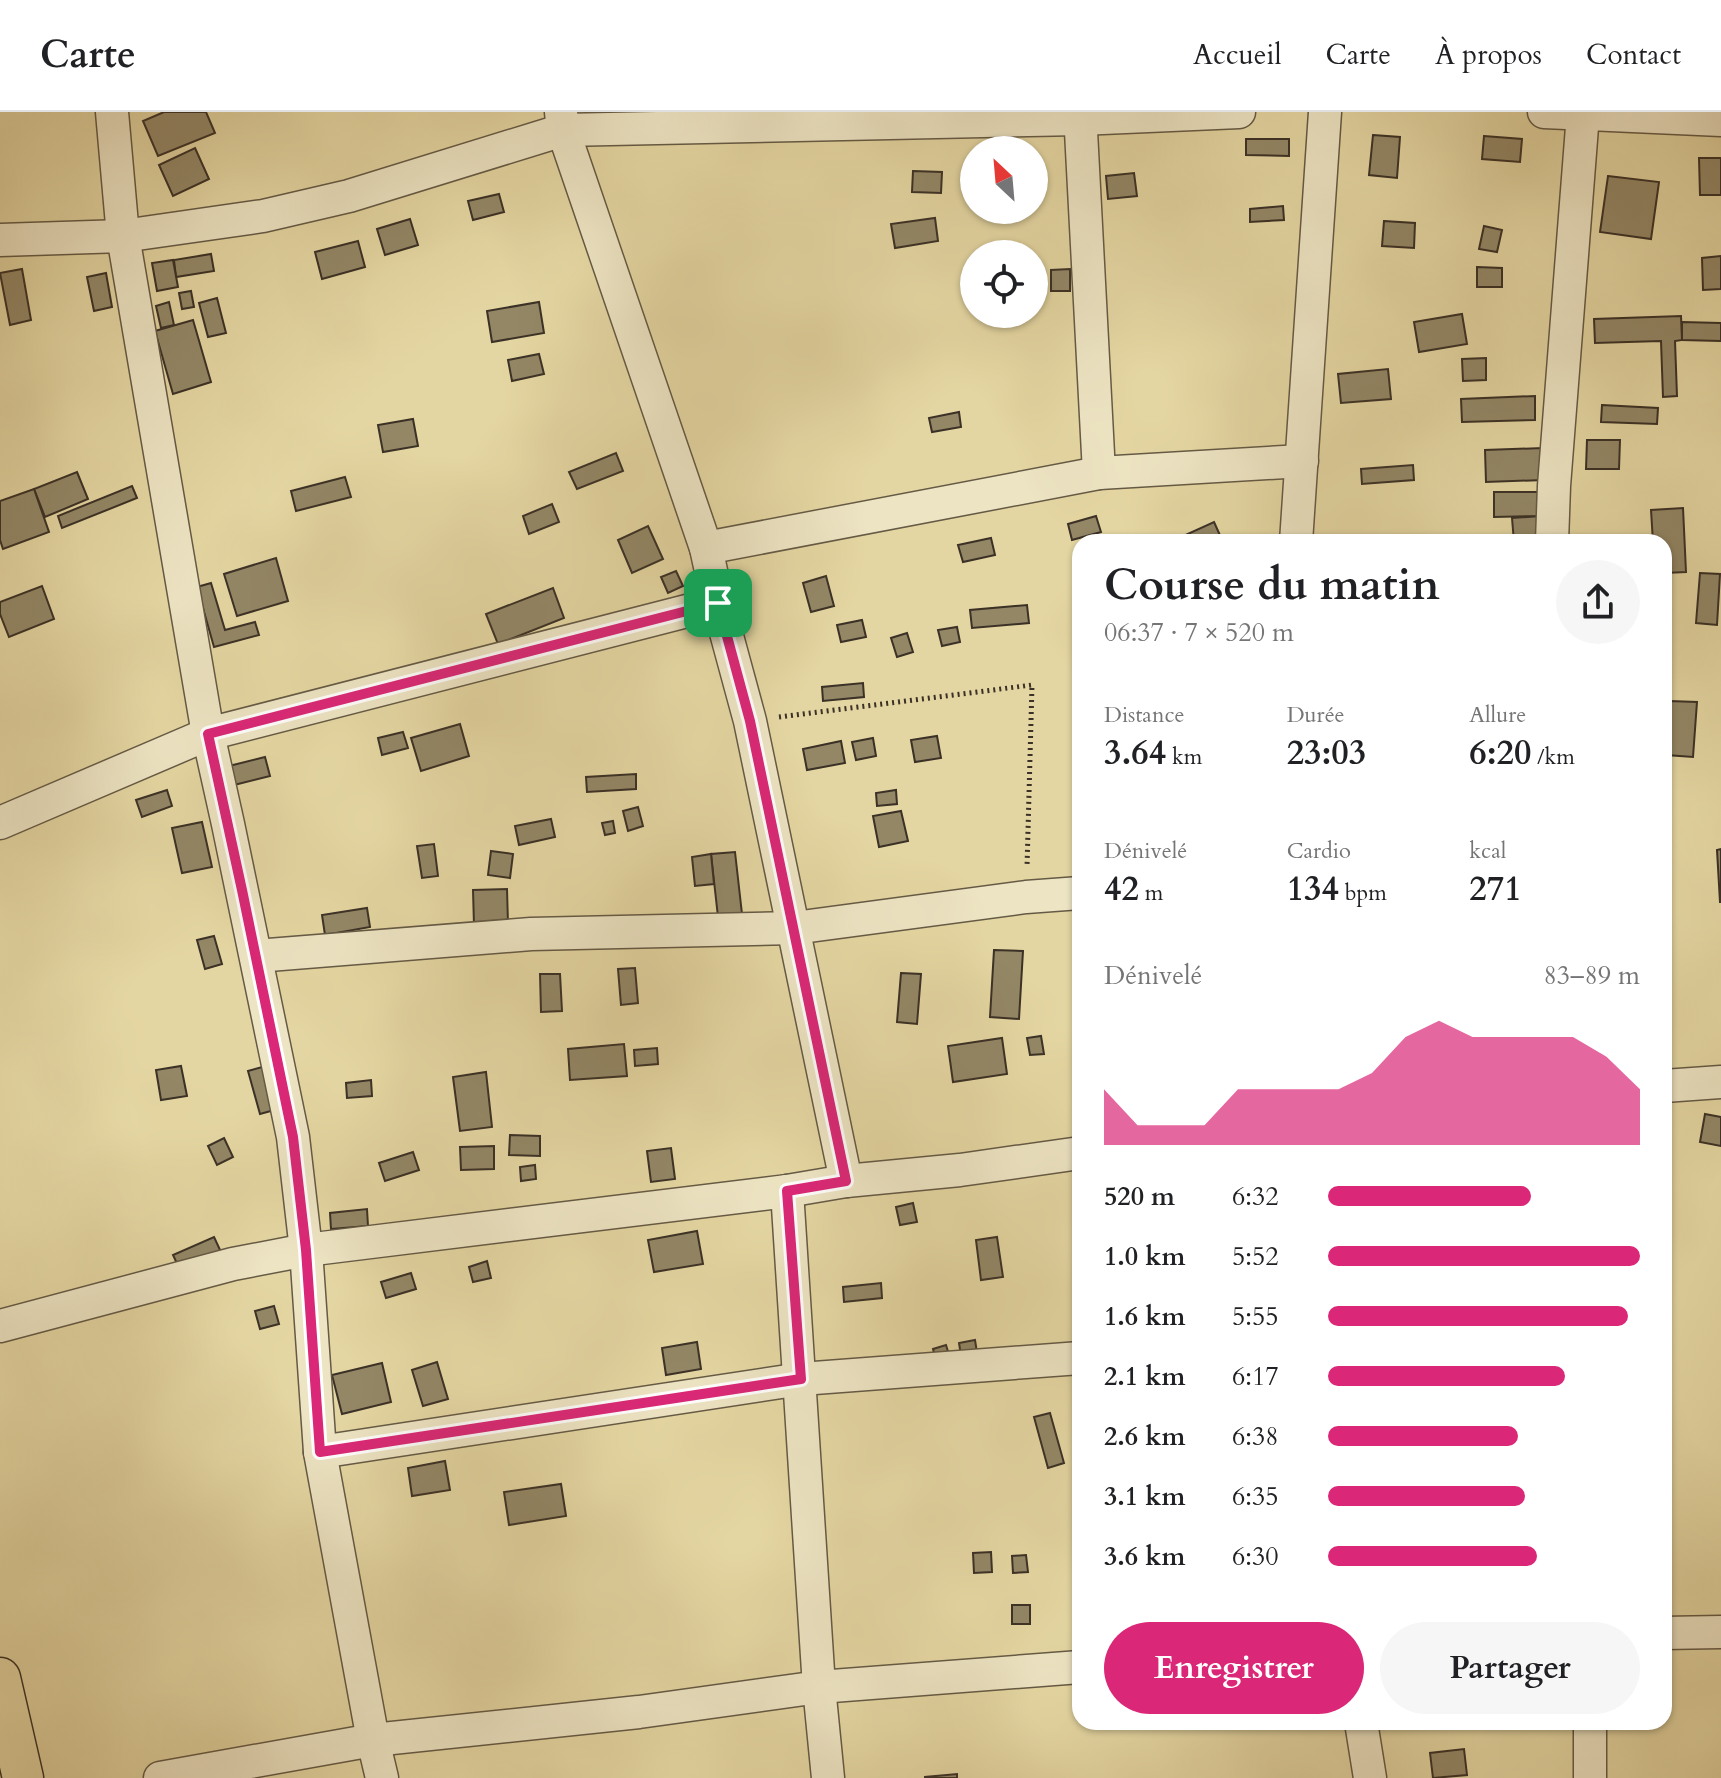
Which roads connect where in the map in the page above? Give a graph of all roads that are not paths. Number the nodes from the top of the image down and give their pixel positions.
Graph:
1 (112, 112) edge
2 (1239, 112) edge
3 (1325, 112) edge
4 (1544, 112) edge
5 (1583, 114) edge
6 (1080, 116) edge
7 (1721, 120) edge
8 (562, 121) edge
9 (123, 236) junction
10 (0, 240) edge
11 (1302, 461) junction
12 (1099, 473) junction
13 (1297, 534) edge
14 (1552, 534) edge
15 (706, 548) junction
16 (718, 603) junction
17 (208, 734) junction
18 (0, 823) edge
19 (1072, 894) edge
20 (794, 928) junction
21 (256, 956) junction
22 (1721, 1082) edge
23 (1672, 1085) edge
24 (1072, 1154) edge
25 (846, 1181) junction
26 (787, 1191) junction
27 (306, 1250) junction
28 (0, 1326) edge
29 (1072, 1359) edge
30 (801, 1379) junction
31 (320, 1452) junction
32 (1721, 1632) edge
33 (1672, 1633) edge
34 (1072, 1668) edge
35 (0, 1678) edge
36 (819, 1687) junction
37 (1362, 1730) edge
38 (1590, 1730) edge
39 (373, 1740) junction
40 (23, 1778) edge
41 (160, 1778) edge
42 (382, 1778) edge
43 (828, 1778) edge
44 (1370, 1778) edge
45 (1590, 1778) edge

1 - 9 street
2 - 6 street
3 - 11 street
4 - 5 street
5 - 7 street
5 - 14 street
6 - 8 street
6 - 12 street
8 - 9 street
8 - 15 street
9 - 10 street
9 - 17 street
11 - 12 street
11 - 13 street
12 - 15 street
15 - 16 street
16 - 17 street
16 - 20 street
17 - 18 street
17 - 21 street
19 - 20 street
20 - 21 street
20 - 25 street
21 - 27 street
22 - 23 street
24 - 25 street
25 - 26 street
26 - 27 street
26 - 30 street
27 - 28 street
27 - 31 street
29 - 30 street
30 - 31 street
30 - 36 street
31 - 39 street
32 - 33 street
34 - 36 street
35 - 40 main road
36 - 39 street
36 - 43 street
37 - 44 street
38 - 45 street
39 - 41 street
39 - 42 street

